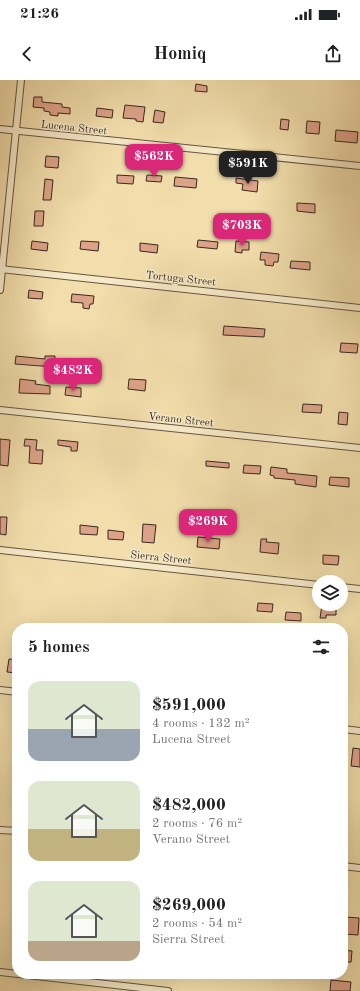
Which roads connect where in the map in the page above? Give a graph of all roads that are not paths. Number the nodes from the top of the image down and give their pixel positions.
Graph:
1 (21, 80) edge
2 (0, 130) edge
3 (16, 131) junction
4 (360, 166) edge
5 (1, 269) edge
6 (0, 290) edge
7 (360, 308) edge
8 (0, 410) edge
9 (360, 448) edge
10 (0, 550) edge
11 (312, 584) edge
12 (348, 588) edge
13 (360, 589) edge
14 (0, 690) edge
15 (12, 691) edge
16 (348, 730) edge
17 (360, 731) edge
18 (0, 830) edge
19 (12, 831) edge
20 (348, 867) edge
21 (360, 868) edge
22 (0, 972) edge
23 (12, 973) edge
24 (62, 979) edge
25 (168, 991) edge

1 - 3 street
2 - 3 street, Lucena Street
3 - 4 street, Lucena Street
3 - 5 street
5 - 6 street
5 - 7 street, Tortuga Street
8 - 9 street, Verano Street
10 - 11 street, Sierra Street
12 - 13 street
14 - 15 street
16 - 17 street
18 - 19 street
20 - 21 street
22 - 23 street
24 - 25 street

